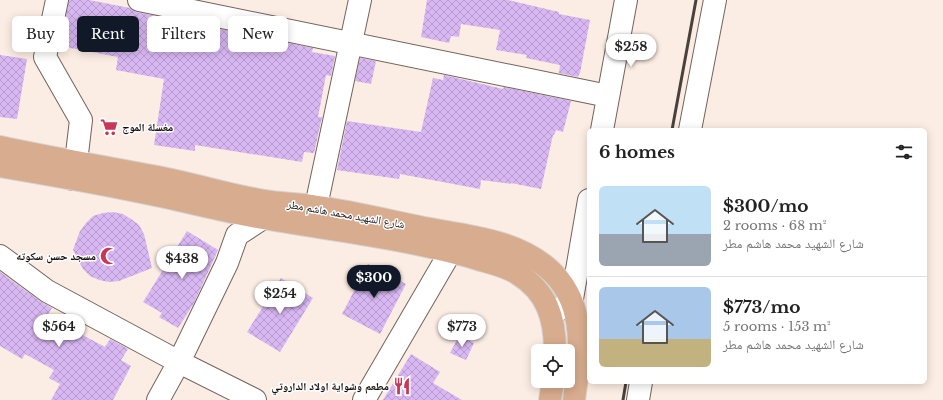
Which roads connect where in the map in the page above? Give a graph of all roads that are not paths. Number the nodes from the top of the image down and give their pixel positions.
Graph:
1 (57, 0) edge
2 (139, 0) edge
3 (360, 0) edge
4 (626, 0) edge
5 (715, 0) edge
6 (351, 43) junction
7 (608, 96) junction
8 (602, 128) edge
9 (690, 128) edge
10 (2, 159) edge
11 (74, 170) junction
12 (266, 210) junction
13 (587, 212) edge
14 (314, 216) junction
15 (454, 243) junction
16 (0, 256) edge
17 (572, 299) junction
18 (552, 315) junction
19 (555, 344) edge
20 (179, 362) junction
21 (641, 384) edge
22 (552, 388) edge
23 (158, 400) edge
24 (255, 400) edge
25 (364, 400) edge
26 (550, 400) edge
27 (575, 400) edge
28 (638, 400) edge

1 - 11 street
2 - 6 street
3 - 6 street
4 - 7 street
5 - 9 street
6 - 7 street
6 - 14 street
7 - 8 street
10 - 11 main road, شارع الشهيد محمد هاشم مطر
11 - 12 main road, شارع الشهيد محمد هاشم مطر
12 - 14 main road, شارع الشهيد محمد هاشم مطر
12 - 20 street
13 - 17 street
14 - 15 main road, شارع الشهيد محمد هاشم مطر
15 - 17 main road, شارع الشهيد محمد هاشم مطر
15 - 18 main road, شارع الشهيد محمد هاشم مطر
15 - 25 street
16 - 20 street
17 - 18 street
17 - 27 main road, شارع الشهيد محمد هاشم مطر
18 - 19 main road, شارع الشهيد محمد هاشم مطر
20 - 23 street
20 - 24 street
21 - 28 street
22 - 26 main road

